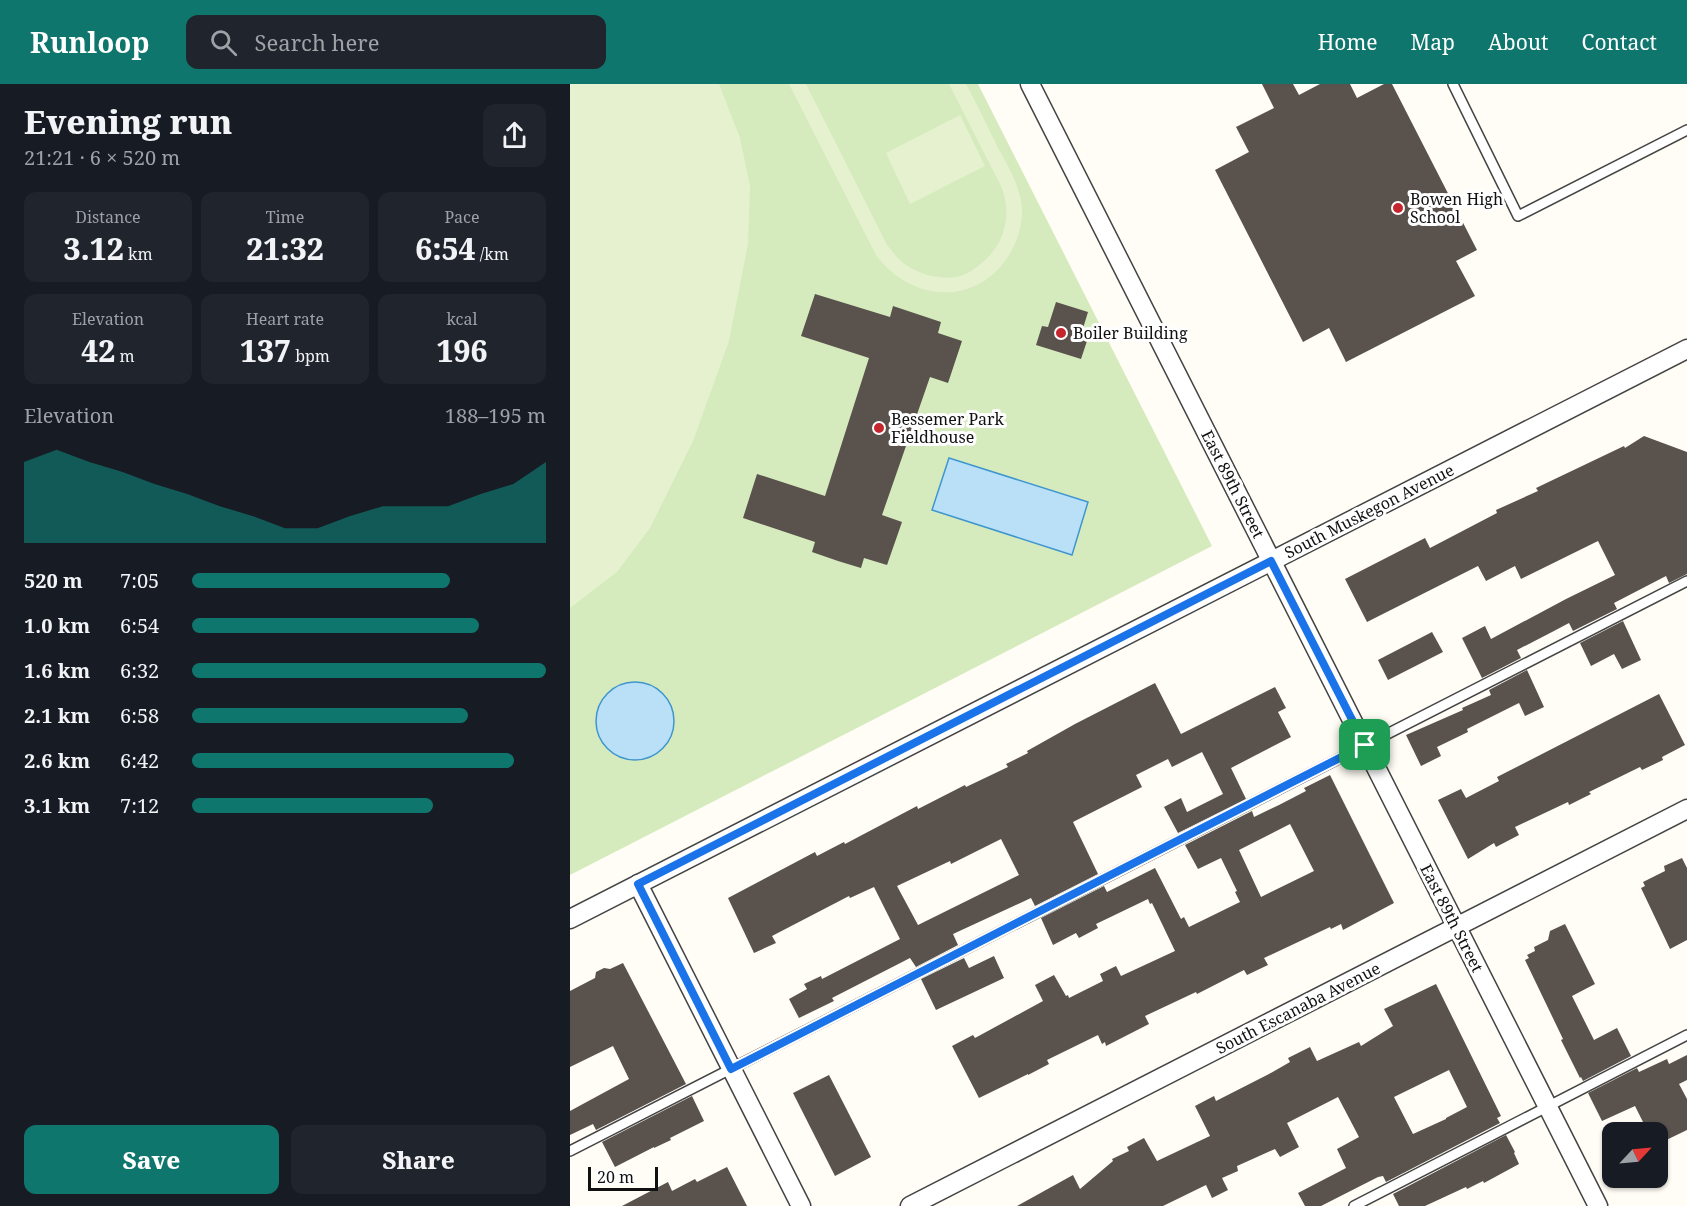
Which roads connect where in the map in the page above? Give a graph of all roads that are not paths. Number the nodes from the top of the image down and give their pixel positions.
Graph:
1 (1030, 84) edge
2 (1453, 84) edge
3 (1687, 130) edge
4 (1687, 349) edge
5 (1271, 561) junction
6 (1687, 581) edge
7 (1365, 745) junction
8 (1687, 809) edge
9 (638, 884) junction
10 (570, 919) edge
11 (1457, 927) junction
12 (1687, 1035) edge
13 (731, 1069) junction
14 (1547, 1107) junction
15 (570, 1152) edge
16 (801, 1206) edge
17 (910, 1206) edge
18 (1354, 1206) edge
19 (1598, 1206) edge

1 - 5 street, East 89th Street
2 - 3 lane
4 - 5 street, South Muskegon Avenue
5 - 7 street, East 89th Street
5 - 9 street, South Muskegon Avenue
6 - 7 lane
7 - 11 street, East 89th Street
7 - 13 lane
8 - 11 street, South Escanaba Avenue
9 - 10 street, South Muskegon Avenue
9 - 13 street
11 - 14 street, East 89th Street
11 - 17 street, South Escanaba Avenue
12 - 14 lane
13 - 15 lane
13 - 16 street
14 - 18 lane
14 - 19 street, East 89th Street

